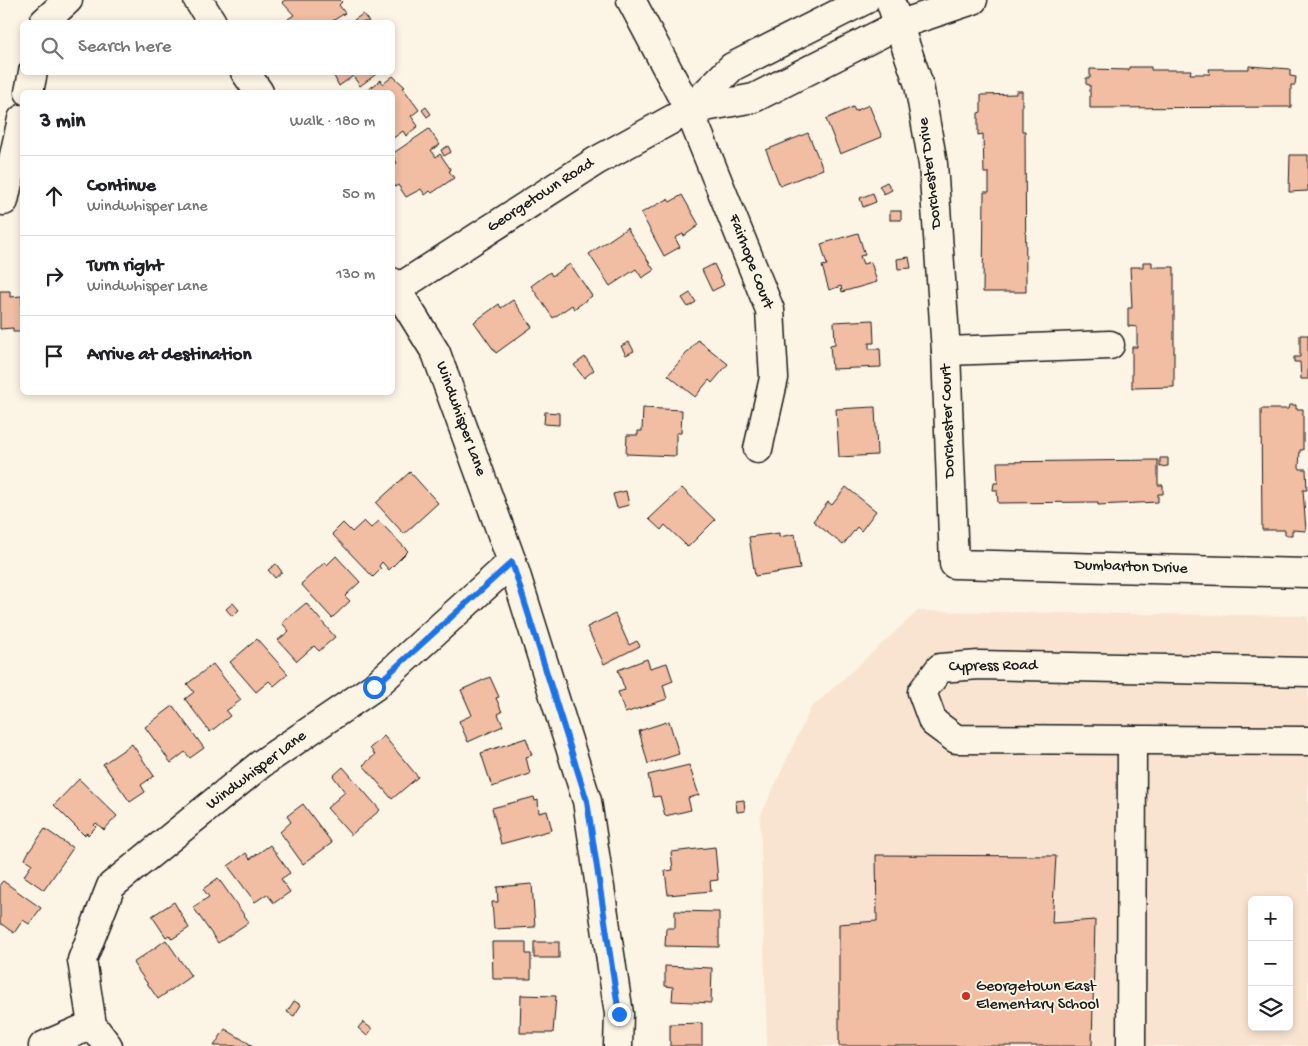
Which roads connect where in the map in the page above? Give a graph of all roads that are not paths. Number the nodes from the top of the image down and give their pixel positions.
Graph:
1 (68, 0) edge
2 (198, 0) edge
3 (631, 0) edge
4 (865, 0) edge
5 (973, 0) edge
6 (894, 12) edge
7 (46, 20) edge
8 (211, 20) edge
9 (32, 75) edge
10 (247, 75) edge
11 (29, 90) edge
12 (258, 90) edge
13 (689, 110) junction
14 (20, 128) edge
15 (4, 201) dead end
16 (395, 286) edge
17 (1110, 345) dead end
18 (946, 352) junction
19 (758, 449) dead end
20 (512, 562) junction
21 (954, 564) joint
22 (1308, 573) edge
23 (1308, 672) edge
24 (1132, 740) junction
25 (1308, 740) edge
26 (92, 1024) junction
27 (43, 1046) edge
28 (108, 1046) edge
29 (618, 1046) edge
30 (1131, 1046) edge

1 - 7 street
2 - 8 street
3 - 13 street, Fairhope Court
4 - 13 street, Georgetown Road
5 - 6 street, Georgetown Road
6 - 13 street, Georgetown Road
6 - 18 street, Dorchester Drive
9 - 11 street
10 - 12 street
13 - 16 street, Georgetown Road
13 - 19 street, Fairhope Court
14 - 15 street
16 - 20 street, Windwhisper Lane
17 - 18 street, Dorchester Court
18 - 21 street, Dorchester Court
20 - 26 street, Windwhisper Lane
20 - 29 street, Windwhisper Lane
21 - 22 street, Dumbarton Drive
23 - 24 street, Cypress Road
24 - 25 street, Cypress Road
24 - 30 street
26 - 27 street
26 - 28 street, Windwhisper Lane

